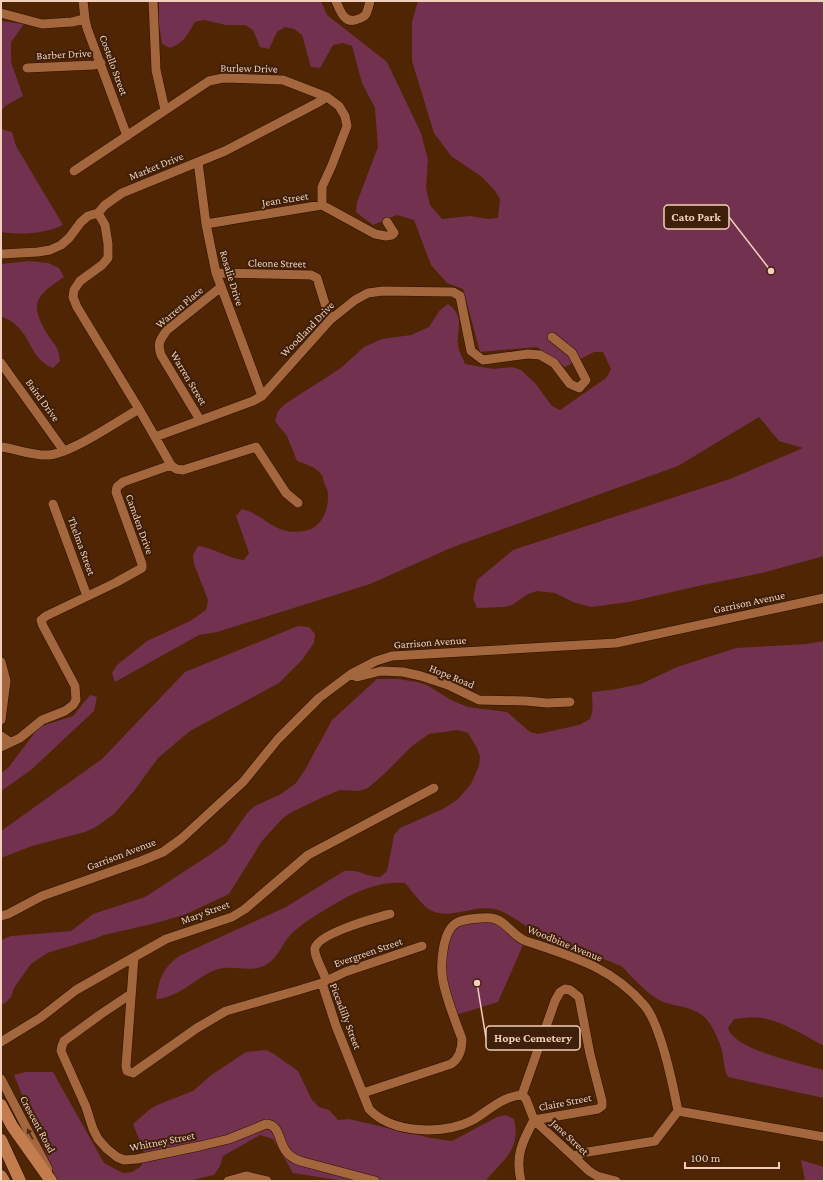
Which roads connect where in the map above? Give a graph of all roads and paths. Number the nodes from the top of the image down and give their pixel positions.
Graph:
1 (83, 1) edge
2 (153, 1) edge
3 (336, 1) edge
4 (370, 1) edge
5 (1, 13) edge
6 (85, 19) junction
7 (101, 63) junction
8 (27, 68) dead end
9 (327, 96) junction
10 (165, 110) junction
11 (127, 136) junction
12 (198, 162) junction
13 (74, 171) dead end
14 (322, 205) junction
15 (98, 213) junction
16 (387, 222) dead end
17 (206, 224) junction
18 (1, 254) edge
19 (216, 273) junction
20 (221, 287) junction
21 (330, 320) junction
22 (552, 336) dead end
23 (159, 348) joint
24 (1, 363) edge
25 (262, 396) junction
26 (139, 409) junction
27 (200, 420) junction
28 (155, 437) junction
29 (1, 447) edge
30 (64, 452) junction
31 (171, 465) junction
32 (298, 503) dead end
33 (53, 504) dead end
34 (87, 596) junction
35 (824, 598) edge
36 (1, 662) edge
37 (351, 674) junction
38 (570, 702) dead end
39 (1, 720) edge
40 (1, 736) edge
41 (10, 742) junction
42 (1, 747) edge
43 (434, 788) dead end
44 (390, 914) dead end
45 (1, 916) edge
46 (422, 946) dead end
47 (134, 957) junction
48 (324, 981) junction
49 (131, 994) junction
50 (1, 1042) edge
51 (1, 1079) edge
52 (363, 1093) junction
53 (522, 1095) junction
54 (1, 1105) edge
55 (678, 1111) junction
56 (534, 1120) junction
57 (824, 1137) edge
58 (1, 1140) edge
59 (573, 1156) junction
60 (1, 1176) edge
61 (4, 1181) edge
62 (20, 1181) edge
63 (53, 1181) edge
64 (228, 1181) edge
65 (267, 1181) edge
66 (375, 1181) edge
67 (521, 1181) edge
68 (616, 1181) edge

1 - 6 street, Costello Street
2 - 10 street
3 - 4 street
5 - 6 street
6 - 7 street, Costello Street
7 - 8 street, Barber Drive
7 - 11 street, Costello Street
9 - 10 street, Burlew Drive
9 - 12 street, Market Drive
9 - 14 street, Burlew Drive
10 - 11 street, Burlew Drive
11 - 13 street, Burlew Drive
12 - 15 street, Market Drive
12 - 17 street, Rosalie Drive
14 - 16 street, Jean Street
14 - 17 street, Jean Street
15 - 18 street, Market Drive
15 - 26 street
17 - 19 street, Rosalie Drive
19 - 20 street, Rosalie Drive
19 - 21 street, Cleone Street
20 - 23 street, Warren Place
20 - 25 street, Rosalie Drive
21 - 22 street, Woodland Drive
21 - 25 street, Woodland Drive
23 - 27 street, Warren Street
24 - 30 street, Baird Drive
25 - 27 street, Woodland Drive
26 - 28 street
26 - 30 street
27 - 28 street, Woodland Drive
28 - 31 street
29 - 30 street
31 - 32 street
31 - 34 street, Camden Drive
33 - 34 street, Thelma Street
34 - 41 street, Camden Drive
35 - 37 street, Garrison Avenue
36 - 39 street
37 - 38 street, Hope Road
37 - 45 street, Garrison Avenue
40 - 41 street
41 - 42 street, Camden Drive
43 - 47 street, Mary Street
44 - 48 street
46 - 48 street, Evergreen Street
47 - 49 street, Piccadilly Street
47 - 50 street, Mary Street
48 - 49 street, Piccadilly Street
48 - 52 street, Piccadilly Street
49 - 66 street, Whitney Street
63 -> 51 street, Crescent Road
52 - 53 street, Piccadilly Street
52 - 55 street, Woodbine Avenue
53 - 56 street, Jane Street
53 - 56 street, Claire Street
54 - 63 highway
55 - 57 street
55 - 59 street
56 - 59 street, Jane Street
56 - 67 street, Claire Street
58 - 62 highway
59 - 68 street, Jane Street
60 - 61 highway
64 - 65 street

